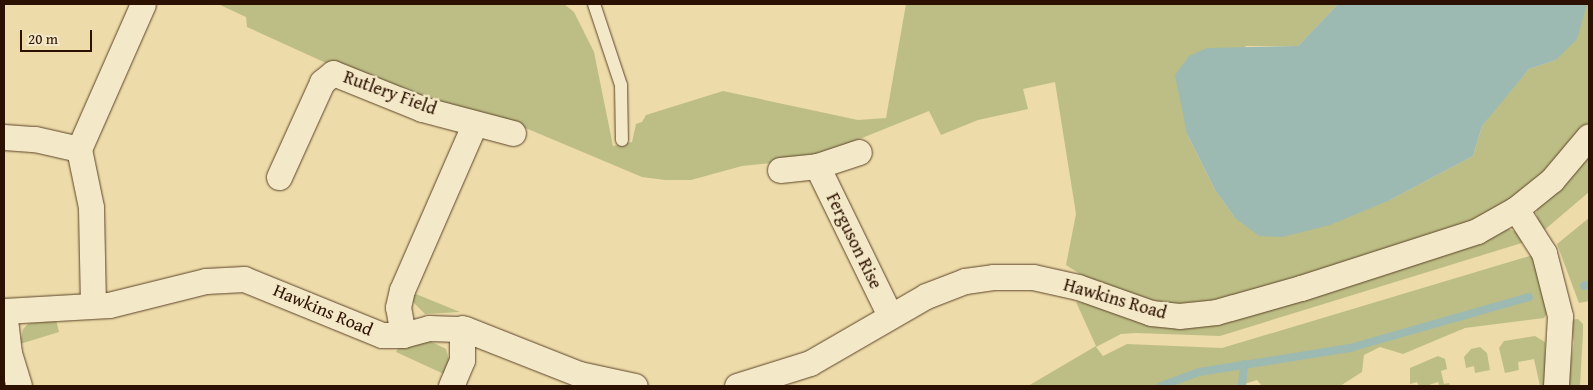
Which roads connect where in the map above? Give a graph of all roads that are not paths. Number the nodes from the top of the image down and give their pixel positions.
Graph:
1 (143, 4) edge
2 (594, 4) edge
3 (474, 125) junction
4 (512, 133) dead end
5 (1589, 136) edge
6 (4, 137) edge
7 (622, 140) dead end
8 (79, 149) junction
9 (859, 152) dead end
10 (817, 166) junction
11 (780, 170) dead end
12 (279, 177) dead end
13 (1516, 209) junction
14 (93, 305) junction
15 (4, 311) edge
16 (890, 316) junction
17 (462, 328) junction
18 (403, 334) junction
19 (20, 386) edge
20 (451, 386) edge
21 (635, 386) edge
22 (737, 386) edge
23 (1556, 386) edge

1 - 8 street
2 - 7 lane
3 - 4 street, Rutlery Field
3 - 12 street, Rutlery Field
3 - 18 street
5 - 13 street, Hawkins Road
6 - 8 street
8 - 14 street
9 - 10 street
10 - 11 street
10 - 16 street, Ferguson Rise
13 - 16 street, Hawkins Road
13 - 23 street
14 - 15 street, Hawkins Road
14 - 18 street, Hawkins Road
15 - 19 street
16 - 22 street, Hawkins Road
17 - 18 street, Hawkins Road
17 - 20 street
17 - 21 street, Hawkins Road

